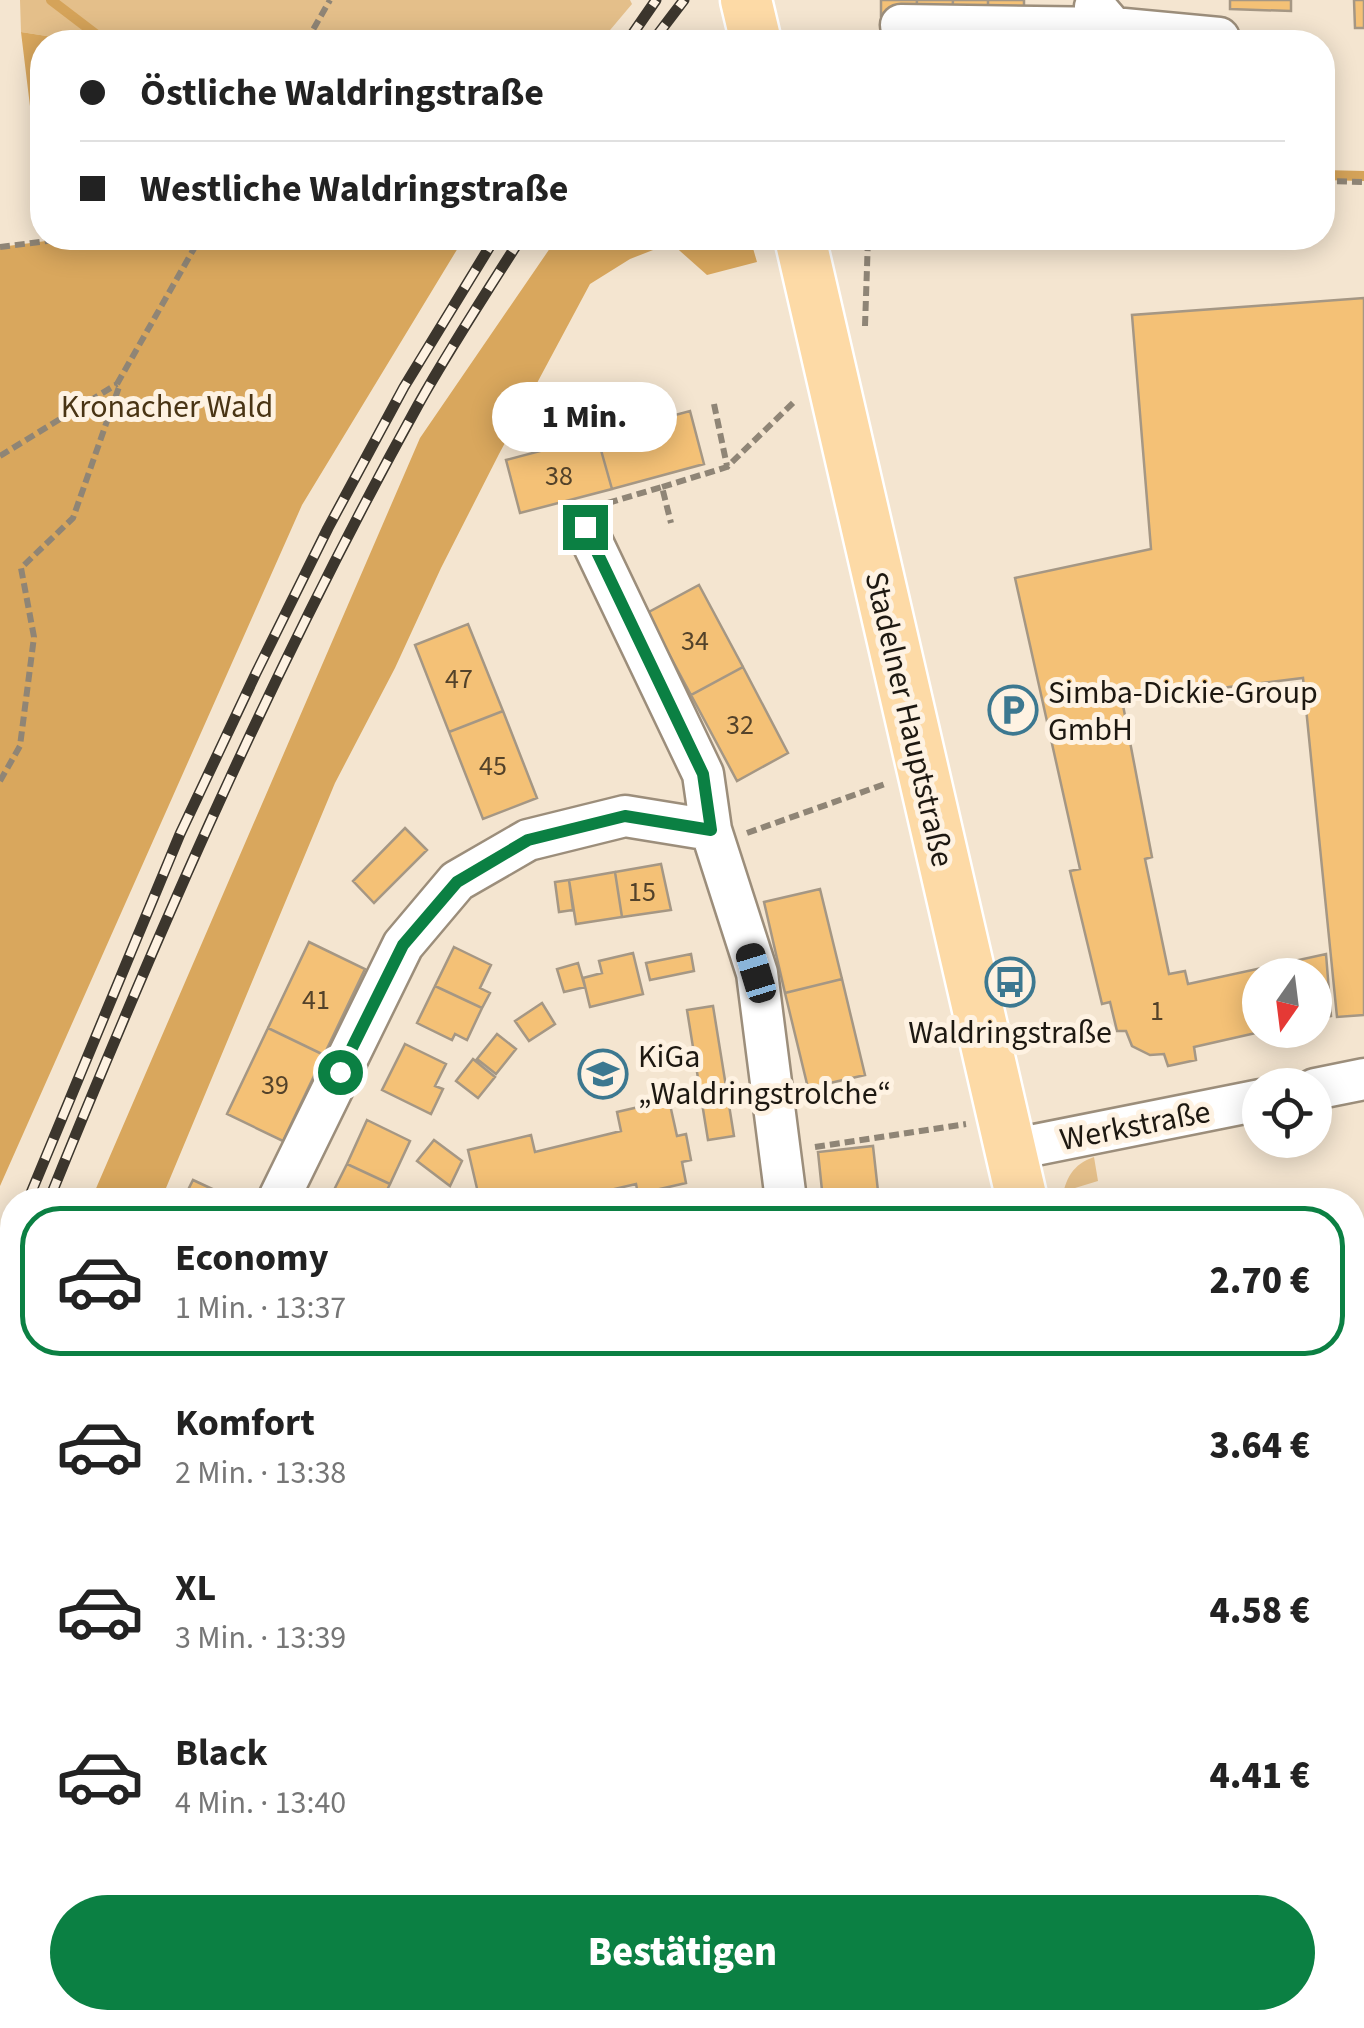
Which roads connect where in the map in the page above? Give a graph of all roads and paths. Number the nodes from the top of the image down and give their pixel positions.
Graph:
1 (330, 0) edge
2 (746, 0) edge
3 (1105, 23) edge
4 (901, 25) dead end
5 (313, 30) edge
6 (753, 30) edge
7 (1158, 30) edge
8 (1335, 181) edge
9 (1364, 182) edge
10 (30, 243) edge
11 (0, 246) edge
12 (193, 250) edge
13 (803, 250) edge
14 (868, 250) edge
15 (865, 332) dead end
16 (117, 384) junction
17 (794, 402) dead end
18 (714, 404) dead end
19 (0, 456) edge
20 (727, 467) junction
21 (662, 487) junction
22 (671, 523) dead end
23 (585, 527) joint
24 (0, 781) edge
25 (883, 786) dead end
26 (714, 837) junction
27 (1364, 1079) edge
28 (1332, 1086) edge
29 (1242, 1102) edge
30 (1006, 1134) junction
31 (779, 1153) junction
32 (284, 1188) edge
33 (784, 1188) edge
34 (1019, 1188) edge

1 - 5 path
2 - 6 main road
3 - 4 street
3 - 7 street
8 - 9 path
10 - 11 path
12 - 16 path
13 - 30 main road, Stadelner Hauptstraße
14 - 15 path
16 - 19 path
16 - 24 path
17 - 20 path
18 - 20 path
20 - 21 path
21 - 22 path
21 - 23 path
23 - 26 street
25 - 26 path
26 - 31 street
26 - 32 street
27 - 28 street
29 - 30 street, Werkstraße
30 - 31 path
30 - 34 main road, Stadelner Hauptstraße
31 - 33 street

